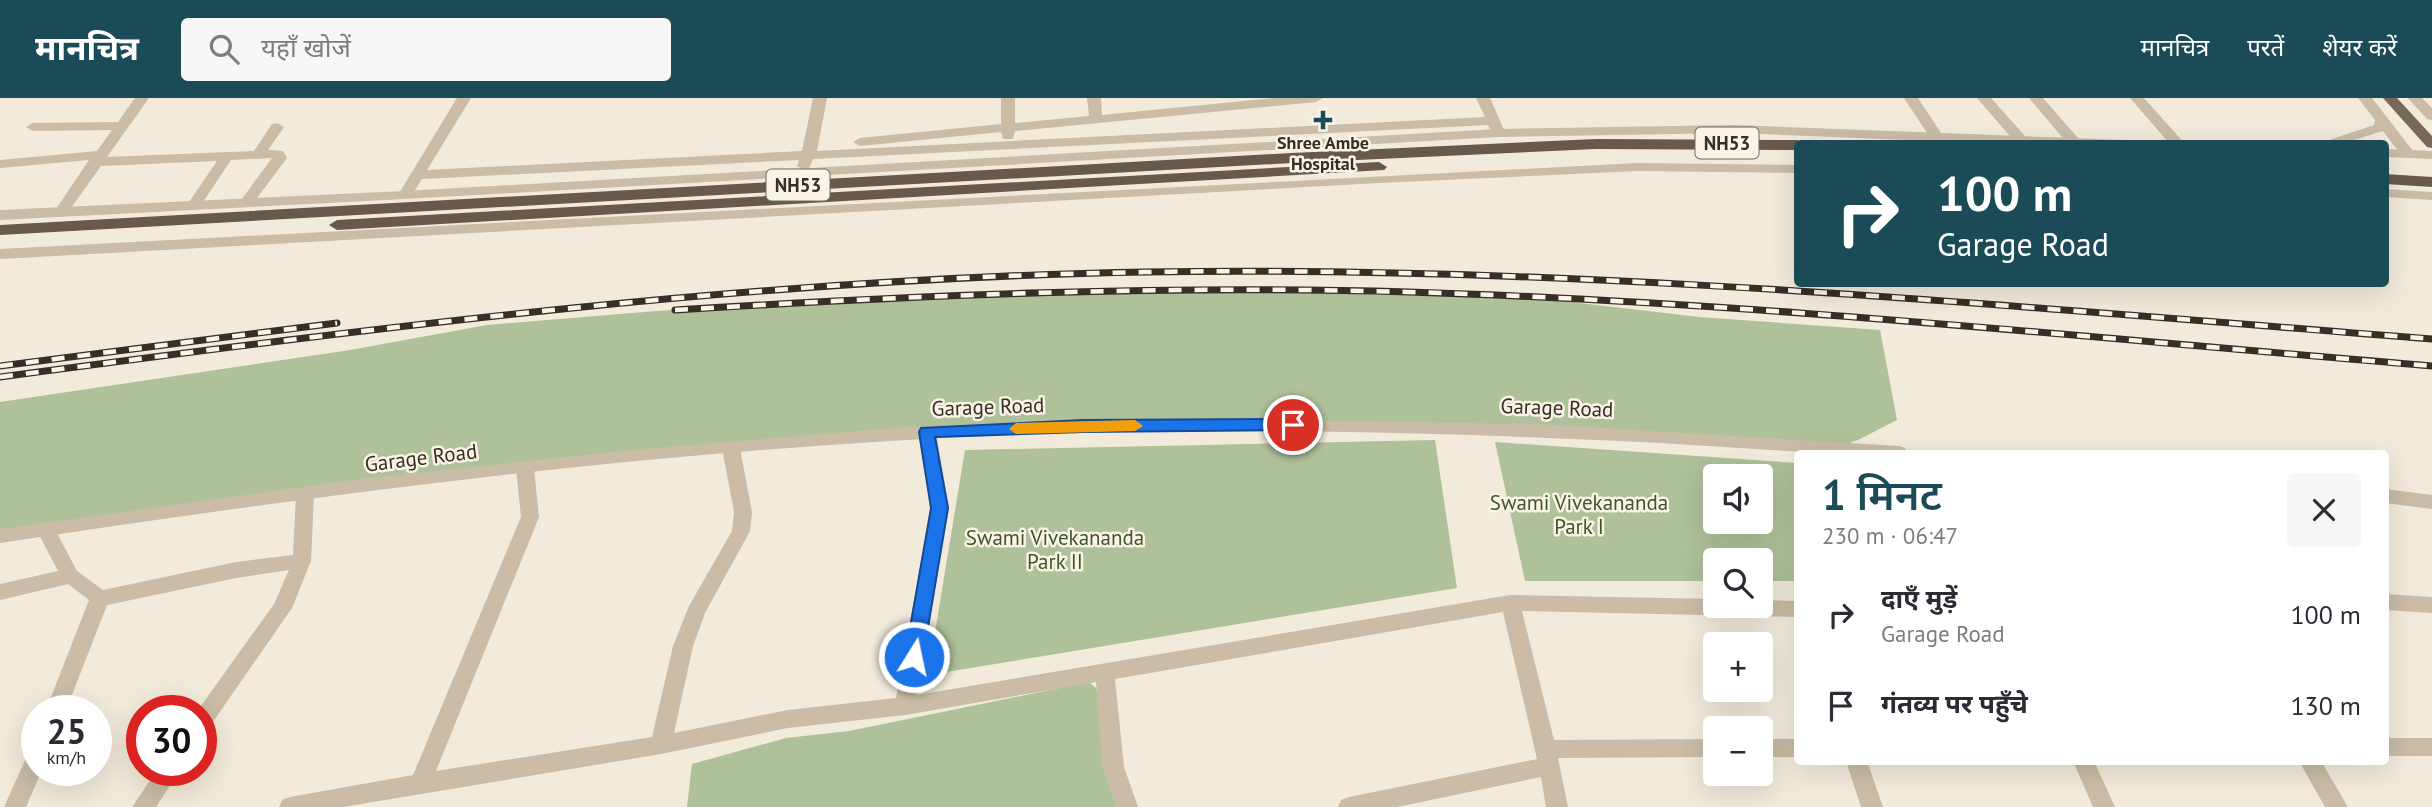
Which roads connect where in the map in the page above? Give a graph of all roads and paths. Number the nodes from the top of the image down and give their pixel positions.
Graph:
1 (142, 98) edge
2 (464, 98) edge
3 (820, 98) edge
4 (1008, 98) edge
5 (1094, 98) edge
6 (1315, 98) edge
7 (1483, 98) edge
8 (1910, 98) edge
9 (1984, 98) edge
10 (2036, 98) edge
11 (2137, 98) edge
12 (2365, 98) edge
13 (2390, 98) edge
14 (2415, 98) edge
15 (2432, 116) edge
16 (1096, 119) junction
17 (2382, 120) junction
18 (121, 126) junction
19 (33, 127) dead end
20 (277, 127) dead end
21 (1495, 127) junction
22 (1008, 128) junction
23 (1936, 136) junction
24 (2020, 139) junction
25 (1983, 140) edge
26 (2046, 140) edge
27 (2072, 140) edge
28 (2174, 140) edge
29 (2338, 140) edge
30 (2432, 144) edge
31 (1794, 145) edge
32 (1659, 149) junction
33 (810, 151) junction
34 (1008, 153) junction
35 (2389, 153) edge
36 (259, 154) junction
37 (2408, 154) junction
38 (228, 155) junction
39 (2432, 155) edge
40 (1794, 157) edge
41 (97, 158) junction
42 (2, 166) edge
43 (2389, 166) edge
44 (2432, 168) edge
45 (1794, 169) edge
46 (802, 173) junction
47 (418, 175) junction
48 (2389, 179) edge
49 (2432, 182) edge
50 (2389, 193) edge
51 (405, 195) junction
52 (518, 195) junction
53 (2432, 196) edge
54 (246, 203) junction
55 (194, 205) junction
56 (61, 212) junction
57 (0, 215) edge
58 (0, 230) edge
59 (0, 242) edge
60 (0, 254) edge
61 (927, 432) junction
62 (732, 448) junction
63 (1858, 450) edge
64 (525, 468) junction
65 (305, 495) junction
66 (2389, 497) edge
67 (2432, 502) edge
68 (45, 529) junction
69 (0, 536) edge
70 (302, 561) junction
71 (70, 576) junction
72 (0, 592) edge
73 (99, 599) junction
74 (2389, 602) edge
75 (1510, 603) junction
76 (2432, 605) edge
77 (1794, 609) edge
78 (1105, 674) junction
79 (62, 695) edge
80 (217, 700) edge
81 (905, 706) junction
82 (661, 745) junction
83 (2389, 747) edge
84 (2432, 747) edge
85 (1773, 748) edge
86 (1794, 748) edge
87 (1703, 749) edge
88 (1548, 757) junction
89 (1857, 765) edge
90 (2085, 765) edge
91 (2311, 765) edge
92 (420, 783) junction
93 (24, 786) edge
94 (158, 786) edge
95 (15, 807) edge
96 (143, 807) edge
97 (290, 807) edge
98 (1127, 807) edge
99 (1349, 807) edge
100 (1557, 807) edge
101 (1872, 807) edge
102 (2104, 807) edge
103 (2337, 807) edge

1 - 18 street
2 - 47 street
3 - 33 street
4 - 22 street
5 - 16 street
6 - 16 street
7 - 21 street
8 - 23 street
9 - 24 street
10 - 27 street
11 - 28 street
12 - 17 street
13 - 30 main road
14 - 15 street
16 - 22 street
17 - 29 street
17 - 37 street
18 - 19 street
18 - 41 street
20 - 36 street
21 - 23 street, NH53
21 - 34 street
22 - 33 street
22 - 34 street
23 - 25 street, NH53
24 - 25 street, NH53
24 - 26 street, NH53
31 - 32 highway, NH53
32 - 40 highway, NH53
32 - 52 highway, NH53
32 - 59 highway, NH53
33 - 34 street
33 - 46 street
33 - 47 street
34 - 46 street
35 - 37 street
36 - 38 street
36 - 54 street
37 - 39 street
38 - 41 street
38 - 55 street
41 - 42 street
41 - 56 street
43 - 44 highway
45 - 60 street, NH53
46 - 52 street
47 - 51 street
48 - 49 highway
50 - 53 street
51 - 52 street
51 - 54 street
52 - 58 highway, NH53
54 - 55 street
55 - 56 street
56 - 57 street
61 - 62 street, Garage Road
61 - 63 street, Garage Road
61 - 81 street
62 - 64 street, Garage Road
62 - 82 street
64 - 65 street, Garage Road
64 - 92 street
65 - 68 street, Garage Road
65 - 70 street
66 - 67 street
68 - 69 street, Garage Road
68 - 71 street
70 - 73 street
70 - 80 street
71 - 72 street
71 - 73 street
73 - 79 street
74 - 76 street
75 - 77 street
75 - 78 street
75 - 88 street
78 - 81 street
78 - 98 street
81 - 82 street
82 - 92 street
83 - 84 street
85 - 86 street
87 - 88 street
88 - 99 street
88 - 100 street
89 - 101 street
90 - 102 street
91 - 103 street
92 - 97 street
93 - 95 street
94 - 96 street

